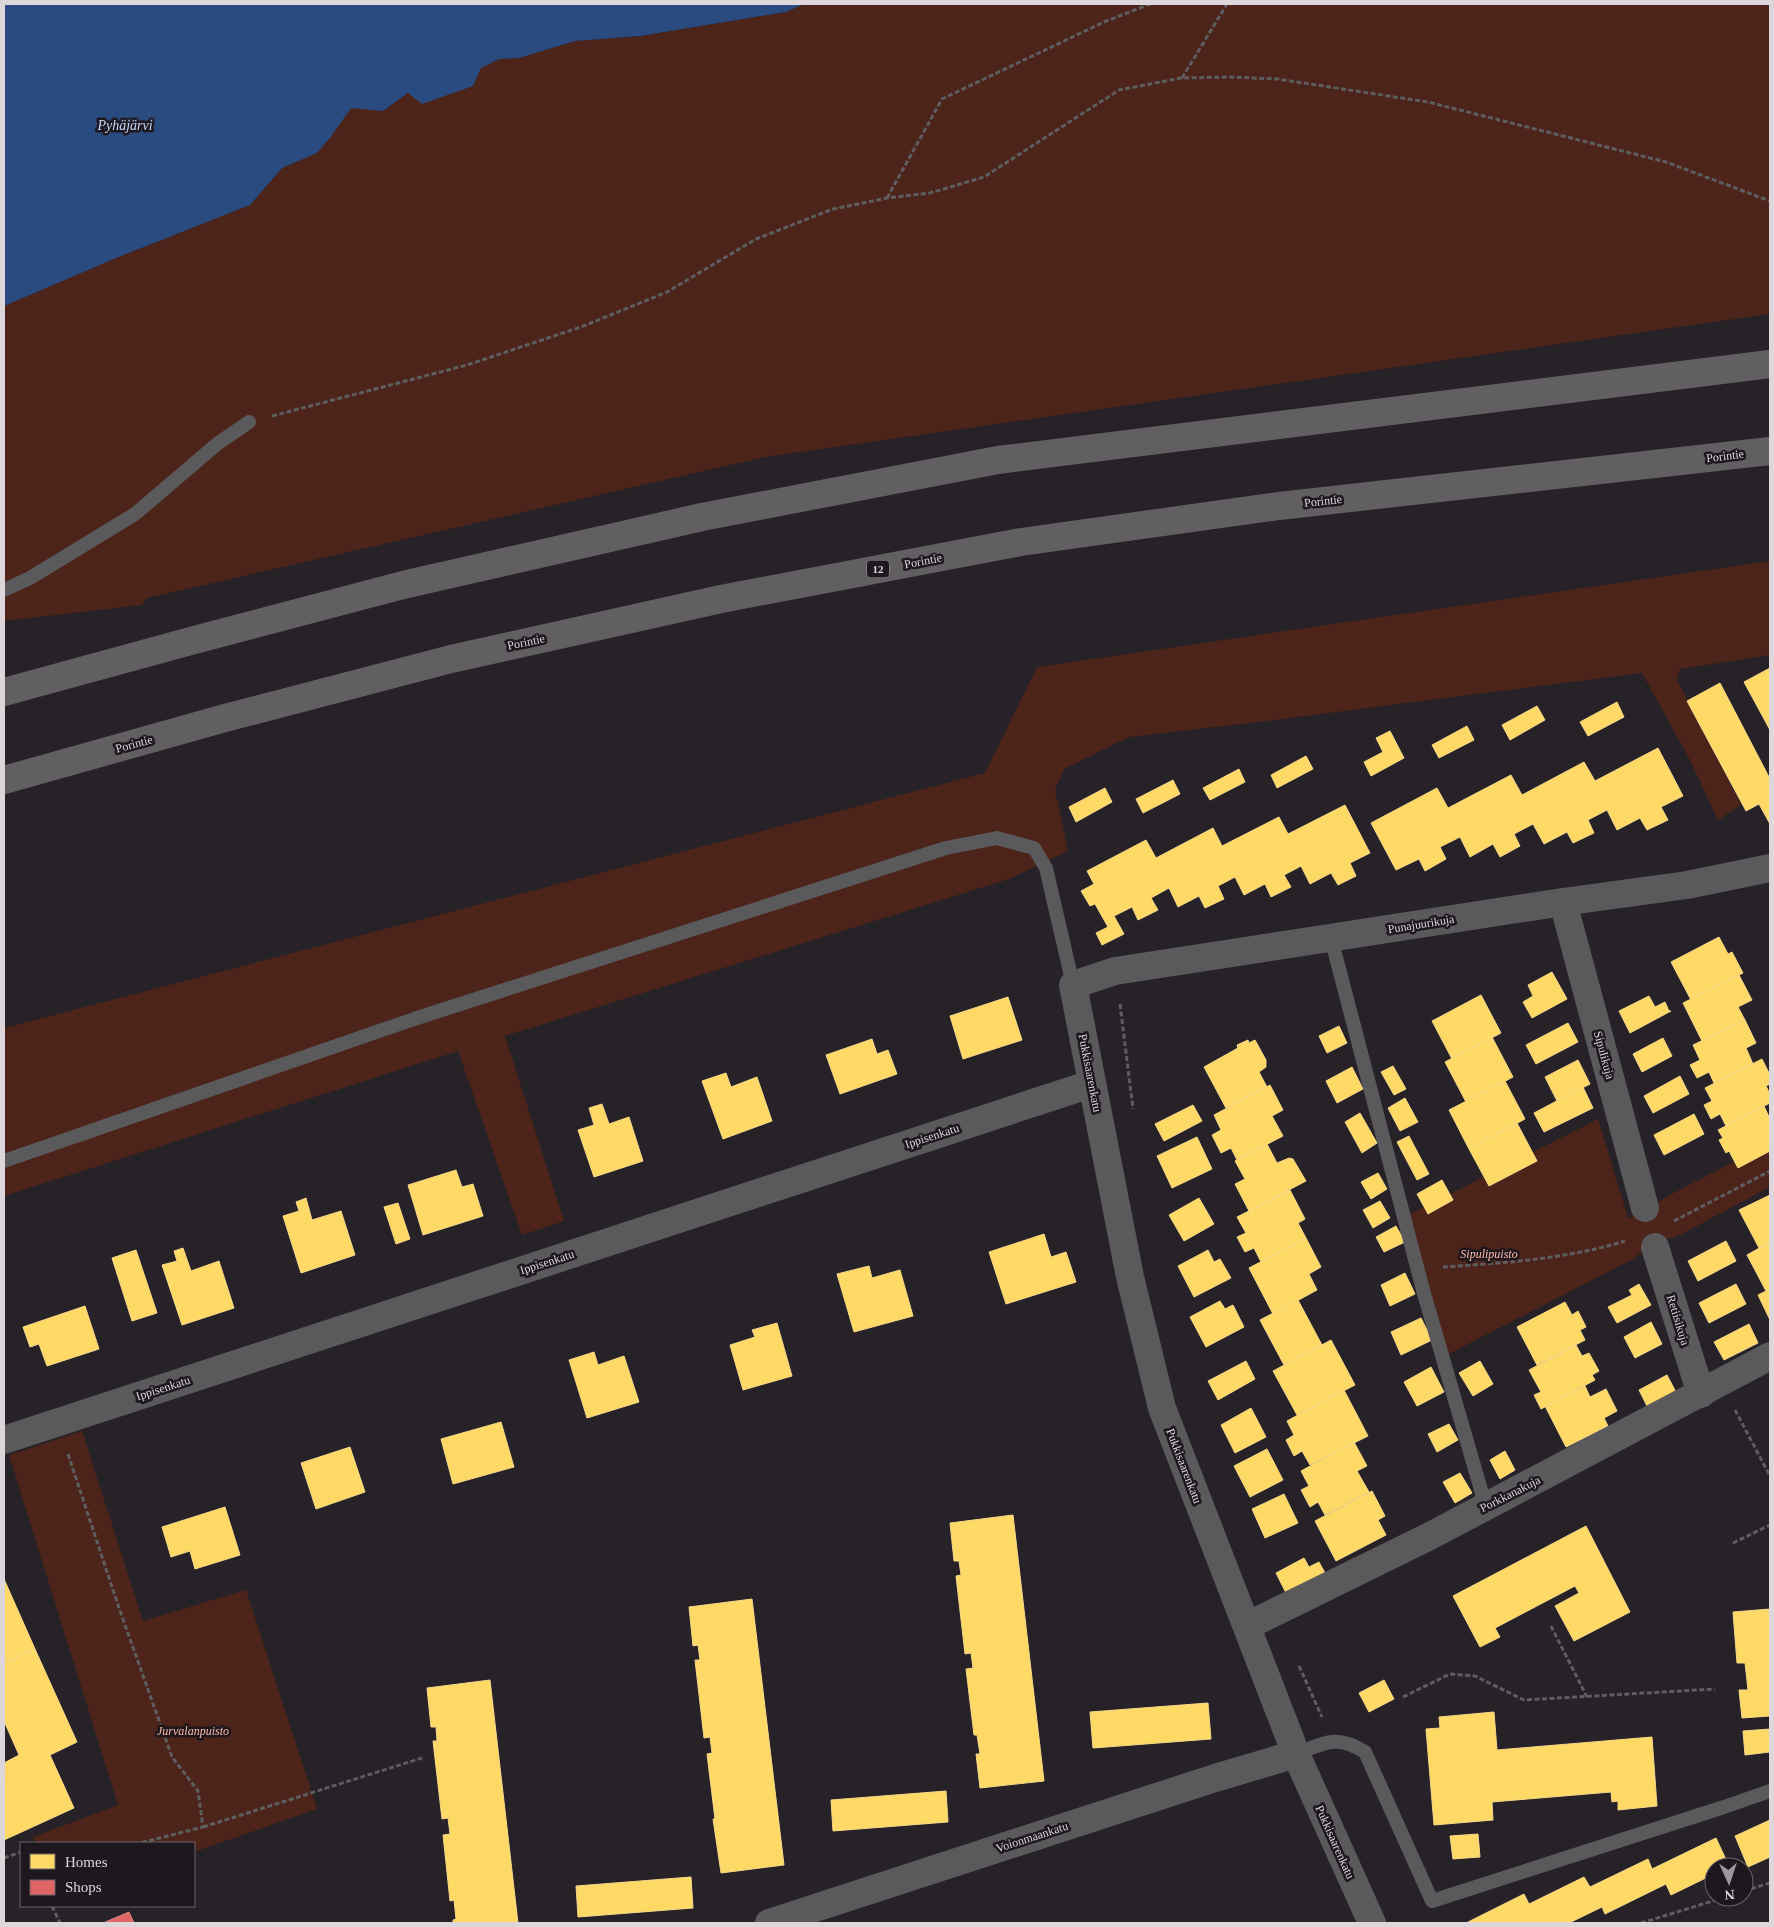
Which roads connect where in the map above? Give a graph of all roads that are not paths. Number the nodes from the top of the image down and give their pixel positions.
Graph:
1 (1770, 364) edge
2 (249, 422) road end
3 (1770, 451) edge
4 (4, 590) edge
5 (4, 692) edge
6 (4, 780) edge
7 (1770, 868) edge
8 (1563, 902) junction
9 (1331, 938) junction
10 (1073, 985) junction
11 (1091, 1084) junction
12 (4, 1161) edge
13 (1645, 1208) dead end
14 (1655, 1247) dead end
15 (1770, 1356) edge
16 (1710, 1388) junction
17 (4, 1440) edge
18 (1486, 1507) junction
19 (1247, 1626) junction
20 (1296, 1754) junction
21 (1770, 1790) edge
22 (769, 1923) edge
23 (1372, 1923) edge

1 - 5 highway
2 - 4 lane
3 - 6 highway, Porintie / 12
7 - 8 street, Punajuurikuja
8 - 9 street, Punajuurikuja
8 - 13 street, Sipulikuja
9 - 10 street, Punajuurikuja
9 - 18 lane
10 - 11 street, Pukkisaarenkatu
10 - 12 lane
11 - 17 street, Ippisenkatu
11 - 19 street, Pukkisaarenkatu
14 - 16 street, Retiisikuja
15 - 16 street, Porkkanakuja
16 - 18 street, Porkkanakuja
18 - 19 street, Porkkanakuja
19 - 20 street, Pukkisaarenkatu
20 - 21 lane
20 - 22 street, Voionmaankatu
20 - 23 street, Pukkisaarenkatu

